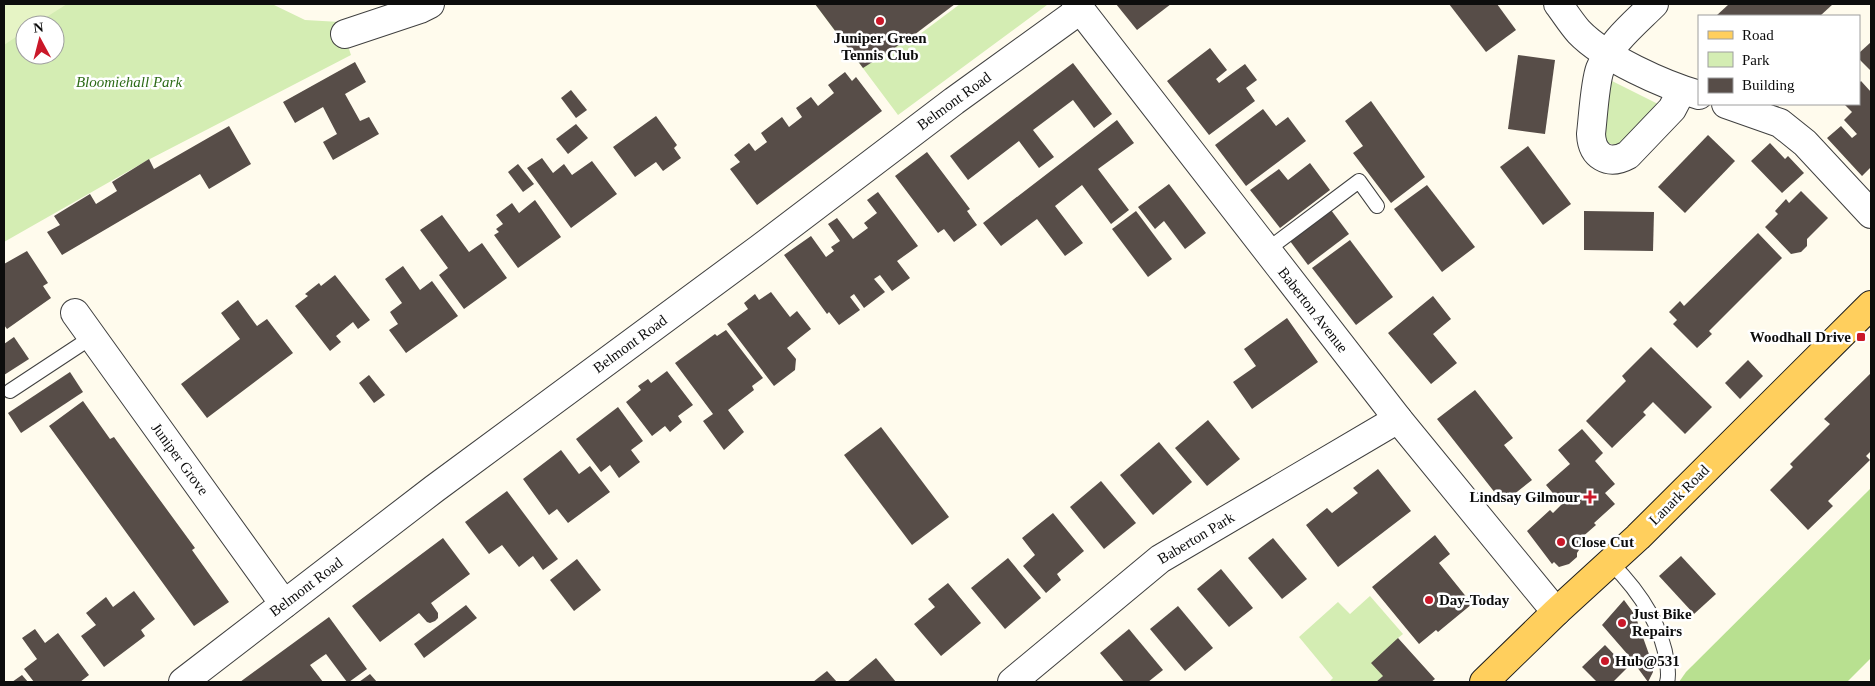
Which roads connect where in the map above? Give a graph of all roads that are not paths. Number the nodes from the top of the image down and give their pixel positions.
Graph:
1 (430, 4) edge
2 (1558, 4) edge
3 (1654, 4) edge
4 (1078, 7) edge
5 (345, 34) dead end
6 (1607, 55) junction
7 (1690, 93) edge
8 (1729, 105) edge
9 (1377, 206) dead end
10 (1871, 214) edge
11 (1267, 250) junction
12 (1871, 305) edge
13 (75, 313) dead end
14 (92, 337) junction
15 (10, 391) dead end
16 (1398, 419) junction
17 (1611, 563) junction
18 (284, 604) junction
19 (1556, 612) junction
20 (183, 682) edge
21 (1012, 682) edge
22 (1484, 682) edge
23 (1667, 682) edge

1 - 5 street
2 - 6 street
3 - 6 street
4 - 11 street, Baberton Avenue
4 - 18 street, Belmont Road
6 - 7 street
6 - 7 street
8 - 10 street
9 - 11 lane
11 - 16 street, Baberton Avenue
12 - 17 main road, Lanark Road
13 - 14 street, Juniper Grove
14 - 15 lane
14 - 18 street, Juniper Grove
16 - 19 street, Baberton Avenue
16 - 21 street, Baberton Park
17 - 19 main road, Lanark Road
17 - 23 lane
18 - 20 street, Belmont Road
19 - 22 main road, Lanark Road

